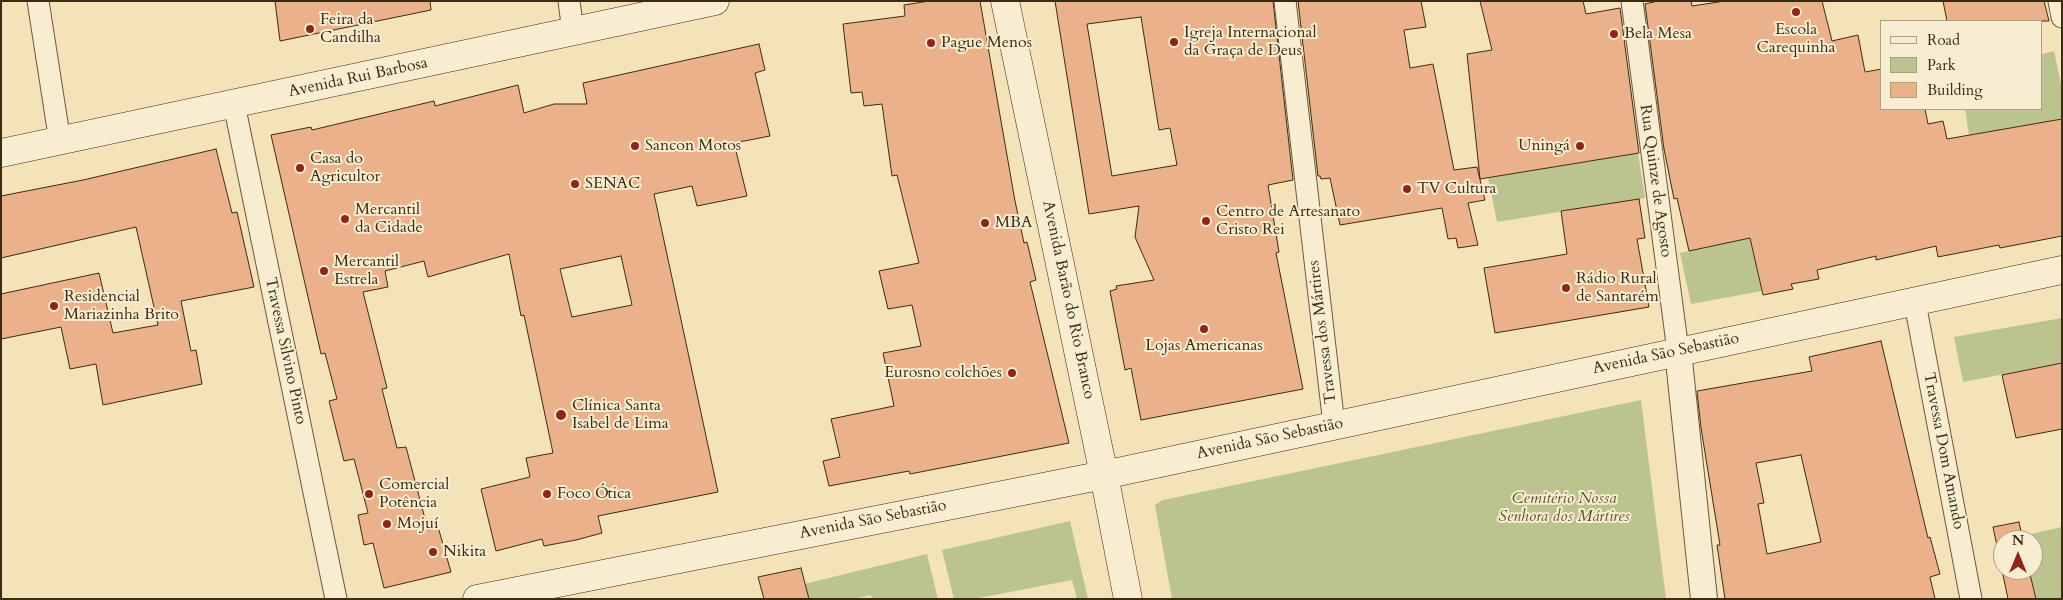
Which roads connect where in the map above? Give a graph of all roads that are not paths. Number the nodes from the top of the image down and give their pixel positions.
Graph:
1 (38, 1) edge
2 (569, 1) edge
3 (715, 1) edge
4 (1005, 1) edge
5 (1285, 1) edge
6 (1632, 1) edge
7 (2059, 1) edge
8 (2062, 17) edge
9 (574, 32) junction
10 (234, 104) junction
11 (60, 142) junction
12 (1, 154) edge
13 (2062, 270) edge
14 (1914, 303) junction
15 (1678, 351) junction
16 (1334, 425) junction
17 (1104, 475) junction
18 (336, 599) edge
19 (477, 599) edge
20 (1128, 599) edge
21 (1704, 599) edge
22 (1971, 599) edge

1 - 11 street
2 - 9 street
3 - 9 main road, Avenida Rui Barbosa
4 - 17 main road, Avenida Barão do Rio Branco
5 - 16 street, Travessa dos Mártires
6 - 15 street, Rua Quinze de Agosto
7 - 8 street
9 - 10 main road, Avenida Rui Barbosa
10 - 11 main road, Avenida Rui Barbosa
10 - 18 street, Travessa Silvino Pinto
11 - 12 main road, Avenida Rui Barbosa
13 - 14 main road, Avenida São Sebastião
14 - 15 main road, Avenida São Sebastião
14 - 22 street, Travessa Dom Amando
15 - 16 main road, Avenida São Sebastião
15 - 21 street, Rua Quinze de Agosto
16 - 17 main road, Avenida São Sebastião
17 - 19 main road, Avenida São Sebastião
17 - 20 main road, Avenida Barão do Rio Branco

